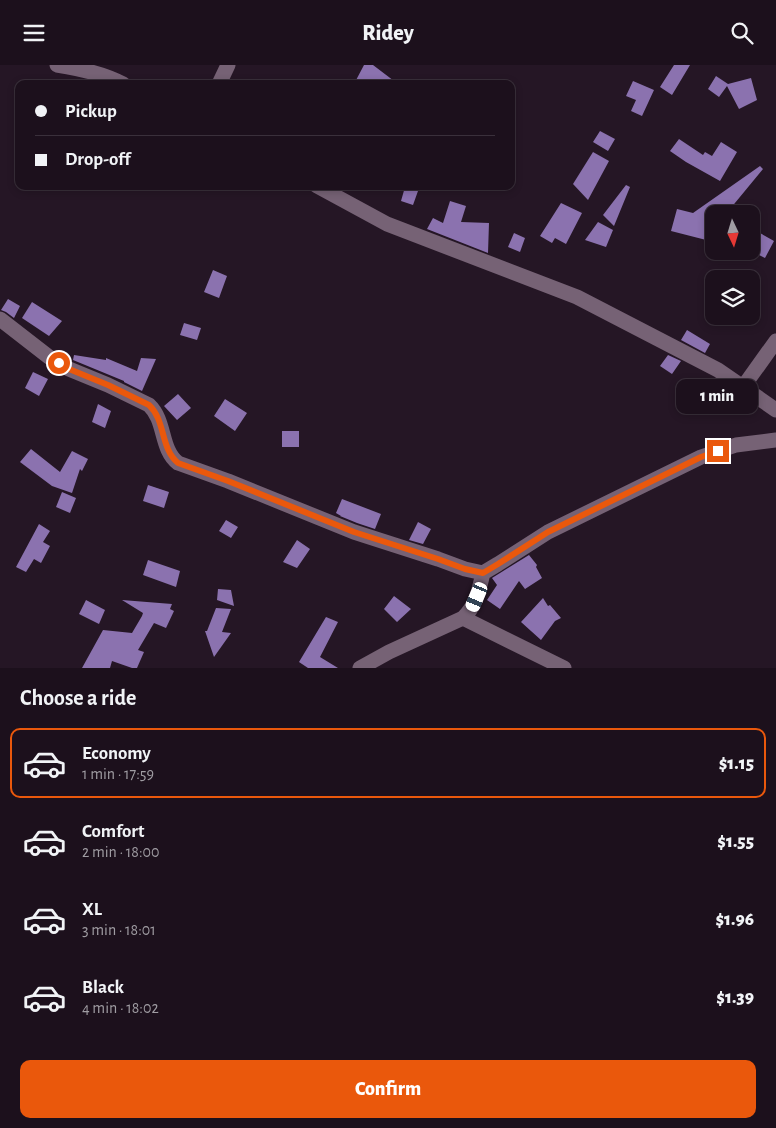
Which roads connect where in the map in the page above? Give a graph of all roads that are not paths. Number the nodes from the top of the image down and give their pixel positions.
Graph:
1 (57, 65) edge
2 (228, 65) edge
3 (116, 80) edge
4 (221, 80) edge
5 (324, 190) edge
6 (0, 319) edge
7 (776, 341) edge
8 (743, 387) junction
9 (776, 410) edge
10 (776, 440) edge
11 (483, 573) junction
12 (463, 618) junction
13 (360, 668) edge
14 (564, 668) edge

1 - 3 street
2 - 4 street
5 - 8 street
6 - 11 street
7 - 8 street
8 - 9 street
10 - 11 street
11 - 12 street
12 - 13 street
12 - 14 street

